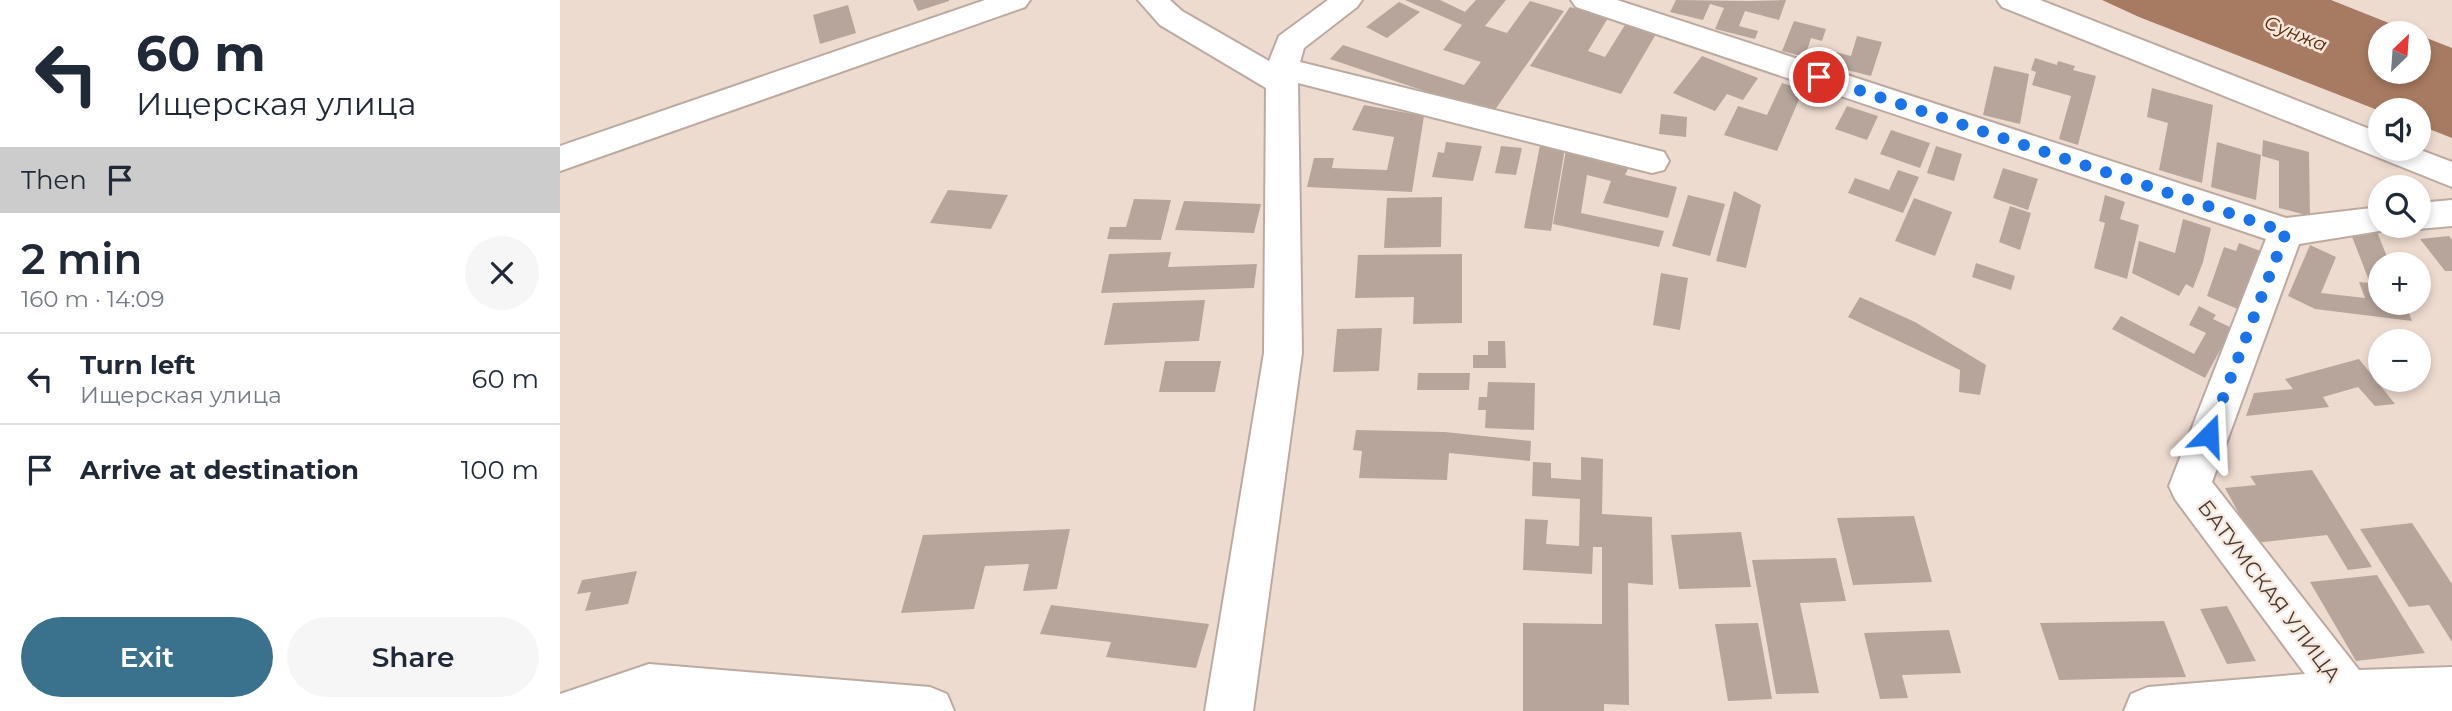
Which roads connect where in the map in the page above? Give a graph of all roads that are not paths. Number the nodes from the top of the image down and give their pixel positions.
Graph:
1 (1014, 0) edge
2 (1153, 0) edge
3 (1347, 0) edge
4 (1586, 0) edge
5 (2012, 0) edge
6 (1285, 65) junction
7 (2368, 141) edge
8 (560, 159) edge
9 (1652, 161) dead end
10 (2416, 161) edge
11 (2452, 175) edge
12 (2452, 213) edge
13 (2431, 215) edge
14 (2368, 222) edge
15 (2286, 232) junction
16 (2452, 690) edge
17 (2354, 702) edge
18 (575, 711) edge
19 (930, 711) edge
20 (1229, 711) edge
21 (2148, 711) edge

1 - 8 street
2 - 6 street
3 - 6 street
4 - 15 street
5 - 7 street
6 - 9 street
6 - 20 street
10 - 11 street
12 - 13 street
14 - 15 street
15 - 17 street, БАТУМСКАЯ УЛИЦА
16 - 17 street
17 - 21 street
18 - 19 street

